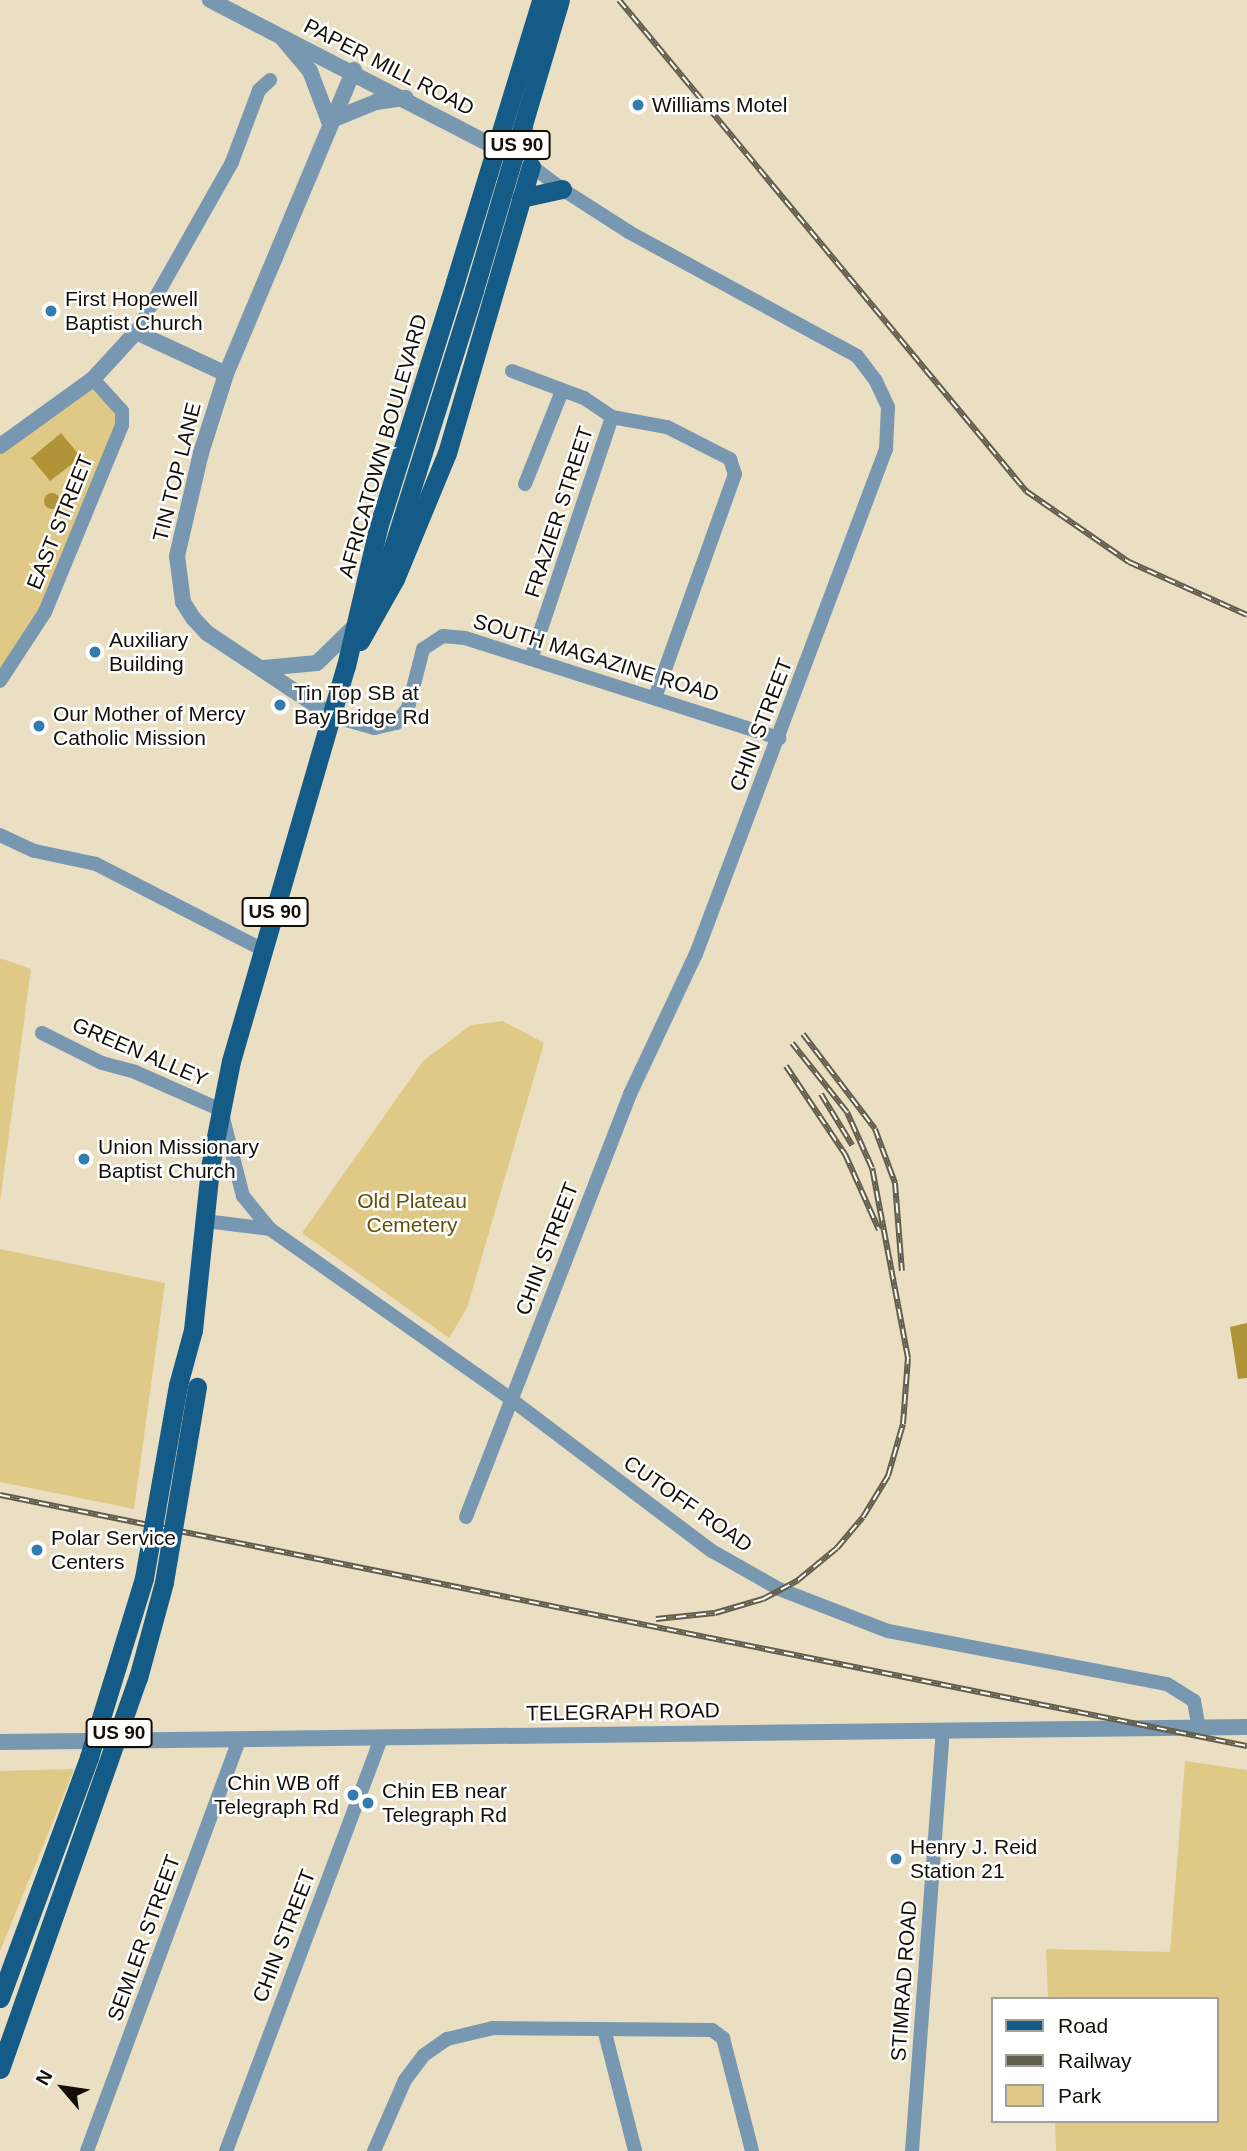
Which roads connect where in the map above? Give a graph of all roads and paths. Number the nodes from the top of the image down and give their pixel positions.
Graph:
1 (210, 0) edge
2 (541, 0) edge
3 (554, 0) edge
4 (559, 0) edge
5 (278, 34) junction
6 (354, 71) junction
7 (270, 80) dead end
8 (405, 98) junction
9 (329, 121) junction
10 (474, 135) joint
11 (531, 166) junction
12 (562, 189) junction
13 (521, 198) junction
14 (136, 332) junction
15 (512, 371) dead end
16 (226, 374) junction
17 (93, 379) junction
18 (562, 391) junction
19 (612, 417) junction
20 (0, 446) edge
21 (525, 484) dead end
22 (358, 623) junction
23 (531, 659) junction
24 (346, 666) junction
25 (264, 668) junction
26 (0, 681) edge
27 (654, 698) junction
28 (332, 716) junction
29 (779, 738) junction
30 (0, 835) edge
31 (264, 950) junction
32 (42, 1033) dead end
33 (221, 1110) junction
34 (205, 1221) junction
35 (270, 1229) junction
36 (187, 1386) junction
37 (512, 1400) junction
38 (466, 1517) dead end
39 (1247, 1727) edge
40 (1199, 1728) junction
41 (943, 1730) junction
42 (382, 1737) junction
43 (239, 1739) junction
44 (0, 1742) edge
45 (0, 1998) edge
46 (604, 2029) junction
47 (0, 2068) edge
48 (87, 2151) edge
49 (226, 2151) edge
50 (374, 2151) edge
51 (635, 2151) edge
52 (752, 2151) edge
53 (912, 2151) edge

1 - 5 street, PAPER MILL ROAD
2 - 22 main road, AFRICATOWN BOULEVARD / US 90, bridge
3 - 11 street
4 - 22 main road, AFRICATOWN BOULEVARD / US 90, bridge
5 - 6 street, PAPER MILL ROAD
5 - 9 street
6 - 8 street, PAPER MILL ROAD
6 - 9 street, TIN TOP LANE
7 - 14 street
8 - 9 street
8 - 10 street, PAPER MILL ROAD
9 - 16 street, TIN TOP LANE
10 - 11 street, CHIN STREET
11 - 12 street, CHIN STREET
11 - 13 main road
12 - 13 main road
12 - 29 street, CHIN STREET
13 - 24 main road
14 - 16 street
14 - 17 street
15 - 18 street
16 - 25 street, TIN TOP LANE
17 - 20 street
17 - 26 street, EAST STREET
18 - 19 street
18 - 21 street
19 - 23 street, FRAZIER STREET
19 - 27 street
22 - 24 main road, AFRICATOWN BOULEVARD / US 90
22 - 25 street
23 - 27 street, SOUTH MAGAZINE ROAD
23 - 28 street, SOUTH MAGAZINE ROAD
24 - 28 main road, AFRICATOWN BOULEVARD / US 90
25 - 28 street, TIN TOP LANE
27 - 29 street, SOUTH MAGAZINE ROAD
28 - 31 main road, AFRICATOWN BOULEVARD / US 90
29 - 37 street, CHIN STREET
30 - 31 street
31 - 33 main road, AFRICATOWN BOULEVARD / US 90
32 - 33 street, GREEN ALLEY
33 - 34 main road, AFRICATOWN BOULEVARD / US 90
33 - 35 street, CUTOFF ROAD
34 - 35 street, CUTOFF ROAD
34 - 36 main road, AFRICATOWN BOULEVARD / US 90
35 - 37 street, CUTOFF ROAD
36 - 45 main road, AFRICATOWN BOULEVARD / US 90, bridge
36 - 47 main road, AFRICATOWN BOULEVARD / US 90, bridge
37 - 38 street, CHIN STREET
37 - 40 street, CUTOFF ROAD
39 - 40 street, TELEGRAPH ROAD
40 - 41 street, TELEGRAPH ROAD
41 - 42 street, TELEGRAPH ROAD
41 - 53 street, STIMRAD ROAD
42 - 43 street, TELEGRAPH ROAD
42 - 49 street, CHIN STREET
43 - 44 street, TELEGRAPH ROAD
43 - 48 street, SEMLER STREET
46 - 50 street
46 - 51 street
46 - 52 street

